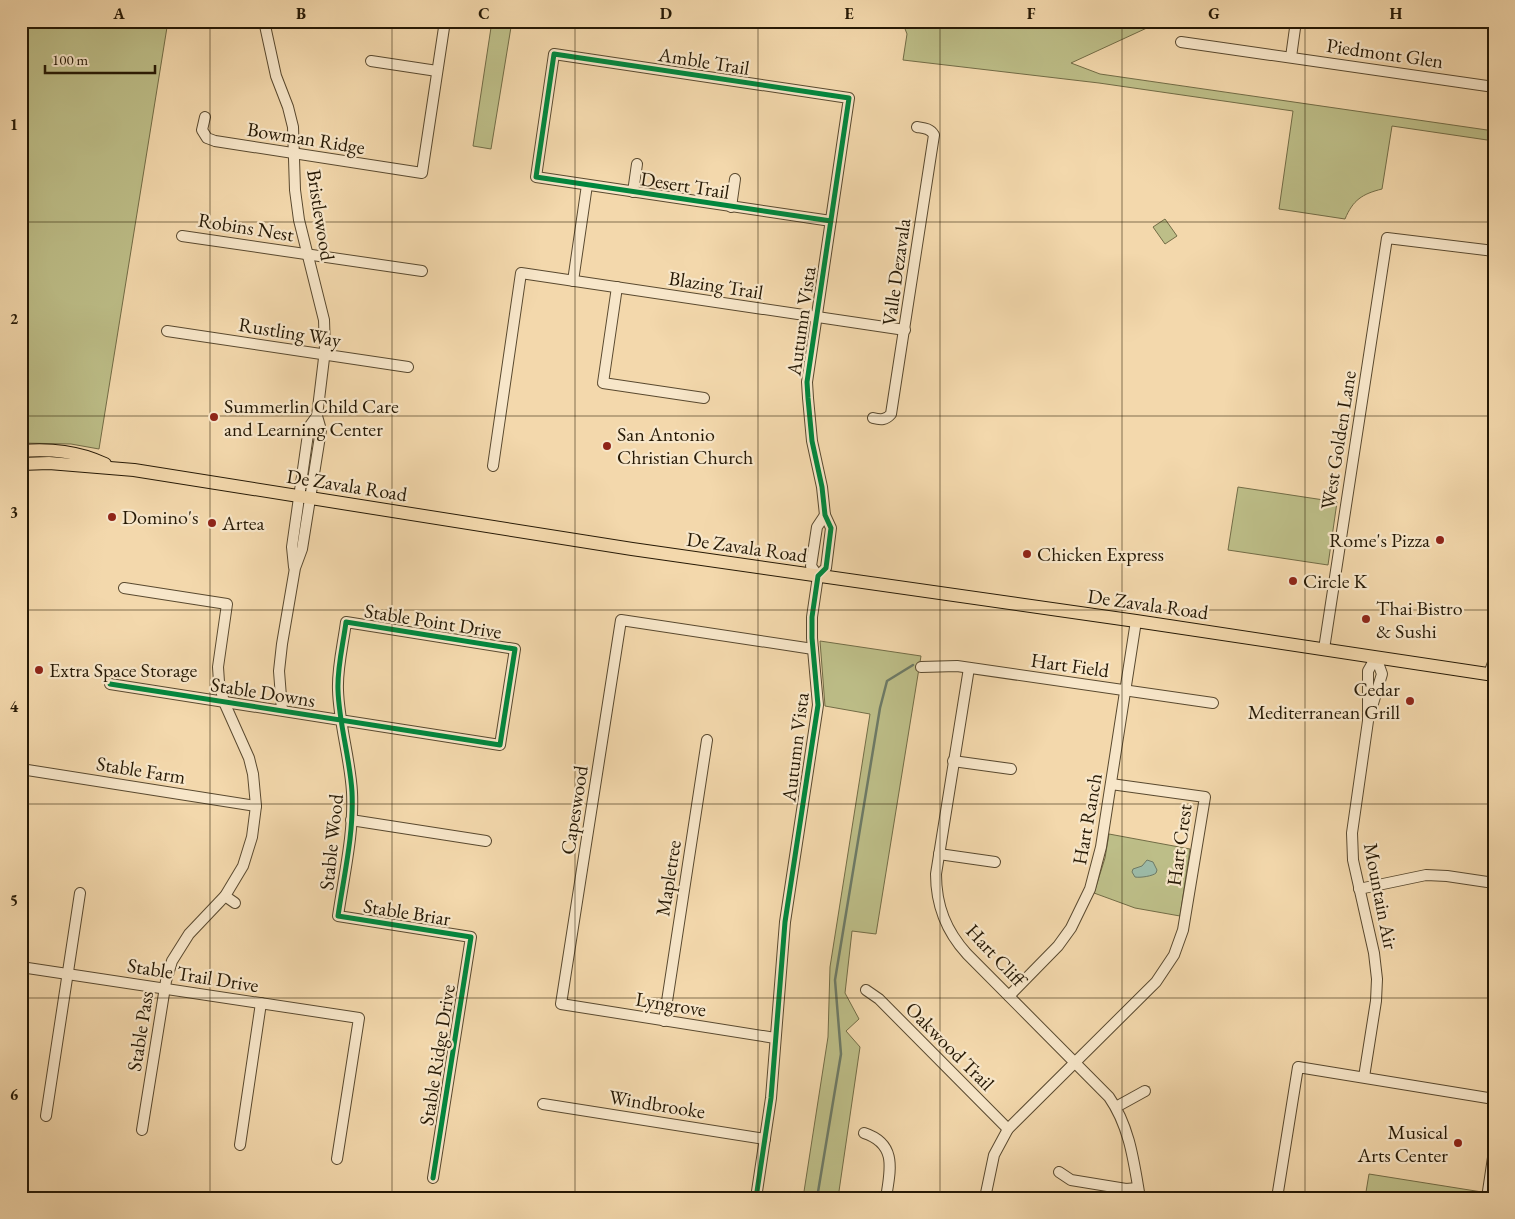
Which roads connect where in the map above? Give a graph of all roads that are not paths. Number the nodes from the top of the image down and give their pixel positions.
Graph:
1 (264, 21) edge
2 (445, 21) edge
3 (1296, 21) edge
4 (1181, 42) dead end
5 (1291, 58) junction
6 (371, 61) dead end
7 (437, 71) junction
8 (1494, 87) edge
9 (849, 98) joint
10 (205, 117) dead end
11 (917, 127) dead end
12 (294, 154) junction
13 (637, 164) dead end
14 (536, 177) joint
15 (735, 179) dead end
16 (587, 185) junction
17 (633, 192) junction
18 (731, 207) junction
19 (831, 222) junction
20 (182, 236) dead end
21 (1494, 251) edge
22 (308, 254) junction
23 (422, 272) dead end
24 (573, 281) junction
25 (617, 288) junction
26 (816, 317) junction
27 (905, 330) junction
28 (167, 331) dead end
29 (325, 355) junction
30 (408, 367) dead end
31 (704, 398) dead end
32 (873, 418) dead end
33 (21, 451) edge
34 (21, 464) edge
35 (492, 466) dead end
36 (114, 468) junction
37 (305, 498) junction
38 (825, 515) junction
39 (818, 576) junction
40 (124, 588) dead end
41 (1136, 621) junction
42 (346, 622) joint
43 (813, 649) junction
44 (1324, 649) junction
45 (1376, 657) junction
46 (1494, 660) edge
47 (920, 667) dead end
48 (969, 668) junction
49 (1491, 675) edge
50 (110, 684) dead end
51 (1126, 690) junction
52 (224, 702) junction
53 (1214, 703) dead end
54 (282, 710) junction
55 (342, 720) junction
56 (708, 740) dead end
57 (500, 745) joint
58 (953, 761) junction
59 (21, 769) edge
60 (1011, 769) dead end
61 (1111, 784) junction
62 (256, 806) junction
63 (351, 820) junction
64 (486, 841) dead end
65 (939, 854) junction
66 (995, 862) dead end
67 (1494, 883) edge
68 (1359, 889) junction
69 (80, 893) dead end
70 (224, 896) junction
71 (235, 903) dead end
72 (194, 912) dead end
73 (338, 916) joint
74 (203, 920) junction
75 (471, 937) joint
76 (21, 967) edge
77 (68, 974) junction
78 (164, 989) junction
79 (866, 990) dead end
80 (1010, 996) junction
81 (261, 1004) junction
82 (562, 1004) joint
83 (664, 1021) junction
84 (775, 1038) junction
85 (1076, 1062) junction
86 (1364, 1078) junction
87 (1145, 1091) dead end
88 (1494, 1099) edge
89 (543, 1104) dead end
90 (1116, 1107) junction
91 (46, 1116) dead end
92 (1008, 1129) junction
93 (142, 1130) dead end
94 (864, 1133) dead end
95 (765, 1138) junction
96 (240, 1145) dead end
97 (1494, 1151) edge
98 (337, 1159) dead end
99 (1059, 1172) dead end
100 (433, 1178) dead end
101 (1139, 1193) edge
102 (756, 1198) edge
103 (886, 1198) edge
104 (985, 1198) edge
105 (1277, 1198) edge
106 (1487, 1198) edge

1 - 12 street, Bristlewood
2 - 7 street
3 - 5 street
4 - 5 street, Piedmont Glen
5 - 8 street, Piedmont Glen
6 - 7 street
7 - 12 street, Bowman Ridge
9 - 14 street, Amble Trail
9 - 19 street, Autumn Vista
10 - 12 street, Bowman Ridge
11 - 27 street, Valle Dezavala
12 - 22 street, Bristlewood
13 - 17 street
14 - 16 street, Desert Trail
15 - 18 street
16 - 17 street, Desert Trail
16 - 24 street
17 - 18 street, Desert Trail
18 - 19 street, Desert Trail
19 - 26 street, Autumn Vista
20 - 22 street, Robins Nest
21 - 44 street, West Golden Lane
22 - 23 street, Robins Nest
22 - 29 street, Bristlewood
24 - 25 street, Blazing Trail
24 - 35 street, Blazing Trail
25 - 26 street, Blazing Trail
25 - 31 street
26 - 27 street, Blazing Trail
26 - 38 street, Autumn Vista
27 - 32 street, Valle Dezavala
28 - 29 street, Rustling Way
29 - 30 street, Rustling Way
29 - 37 street, Bristlewood
33 - 36 main road, De Zavala Road
34 - 36 main road, De Zavala Road
36 - 37 main road, De Zavala Road
37 - 39 main road, De Zavala Road
37 - 54 street, Bristlewood
38 - 39 street, Autumn Vista
38 - 39 street, Autumn Vista
39 - 41 main road, De Zavala Road
39 - 43 street, Autumn Vista
40 - 52 street, Stable Pass
41 - 44 main road, De Zavala Road
41 - 51 street, Hart Ranch
42 - 55 street, Stable Wood
42 - 57 street, Stable Point Drive
43 - 82 street, Capeswood
43 - 84 street, Autumn Vista
44 - 45 main road, De Zavala Road
45 - 49 main road, De Zavala Road
45 - 68 street, Mountain Air
46 - 49 street
47 - 48 street, Hart Field
48 - 51 street, Hart Field
48 - 58 street, Hart Cliff
50 - 52 street, Stable Downs
51 - 53 street, Hart Field
51 - 61 street, Hart Ranch
52 - 54 street, Stable Downs
52 - 62 street, Stable Pass
54 - 55 street, Stable Downs
55 - 57 street, Stable Downs
55 - 63 street, Stable Wood
56 - 83 street, Mapletree
58 - 60 street
58 - 65 street, Hart Cliff
59 - 62 street, Stable Farm
61 - 80 street, Hart Ranch
61 - 85 street, Hart Crest
62 - 70 street, Stable Pass
63 - 64 street
63 - 73 street, Stable Wood
65 - 66 street
65 - 80 street, Hart Cliff
67 - 68 street
68 - 86 street, Mountain Air
69 - 77 street
70 - 71 street
70 - 74 street, Stable Pass
72 - 74 street
73 - 75 street, Stable Briar
74 - 78 street, Stable Pass
75 - 100 street, Stable Ridge Drive
76 - 77 street, Stable Trail Drive
77 - 78 street, Stable Trail Drive
77 - 91 street
78 - 81 street, Stable Trail Drive
78 - 93 street, Stable Pass
79 - 92 street, Oakwood Trail
80 - 85 street, Hart Cliff
81 - 96 street
81 - 98 street, Stable Trail Drive
82 - 83 street, Lyngrove
83 - 84 street, Lyngrove
84 - 95 street, Autumn Vista
85 - 90 street, Hart Cliff
85 - 92 street, Hart Crest
86 - 88 street
86 - 105 street
87 - 90 street
89 - 95 street, Windbrooke
90 - 101 street, Hart Cliff
92 - 104 street, Hart Crest
94 - 103 street
95 - 102 street, Autumn Vista
97 - 106 street
99 - 101 street

